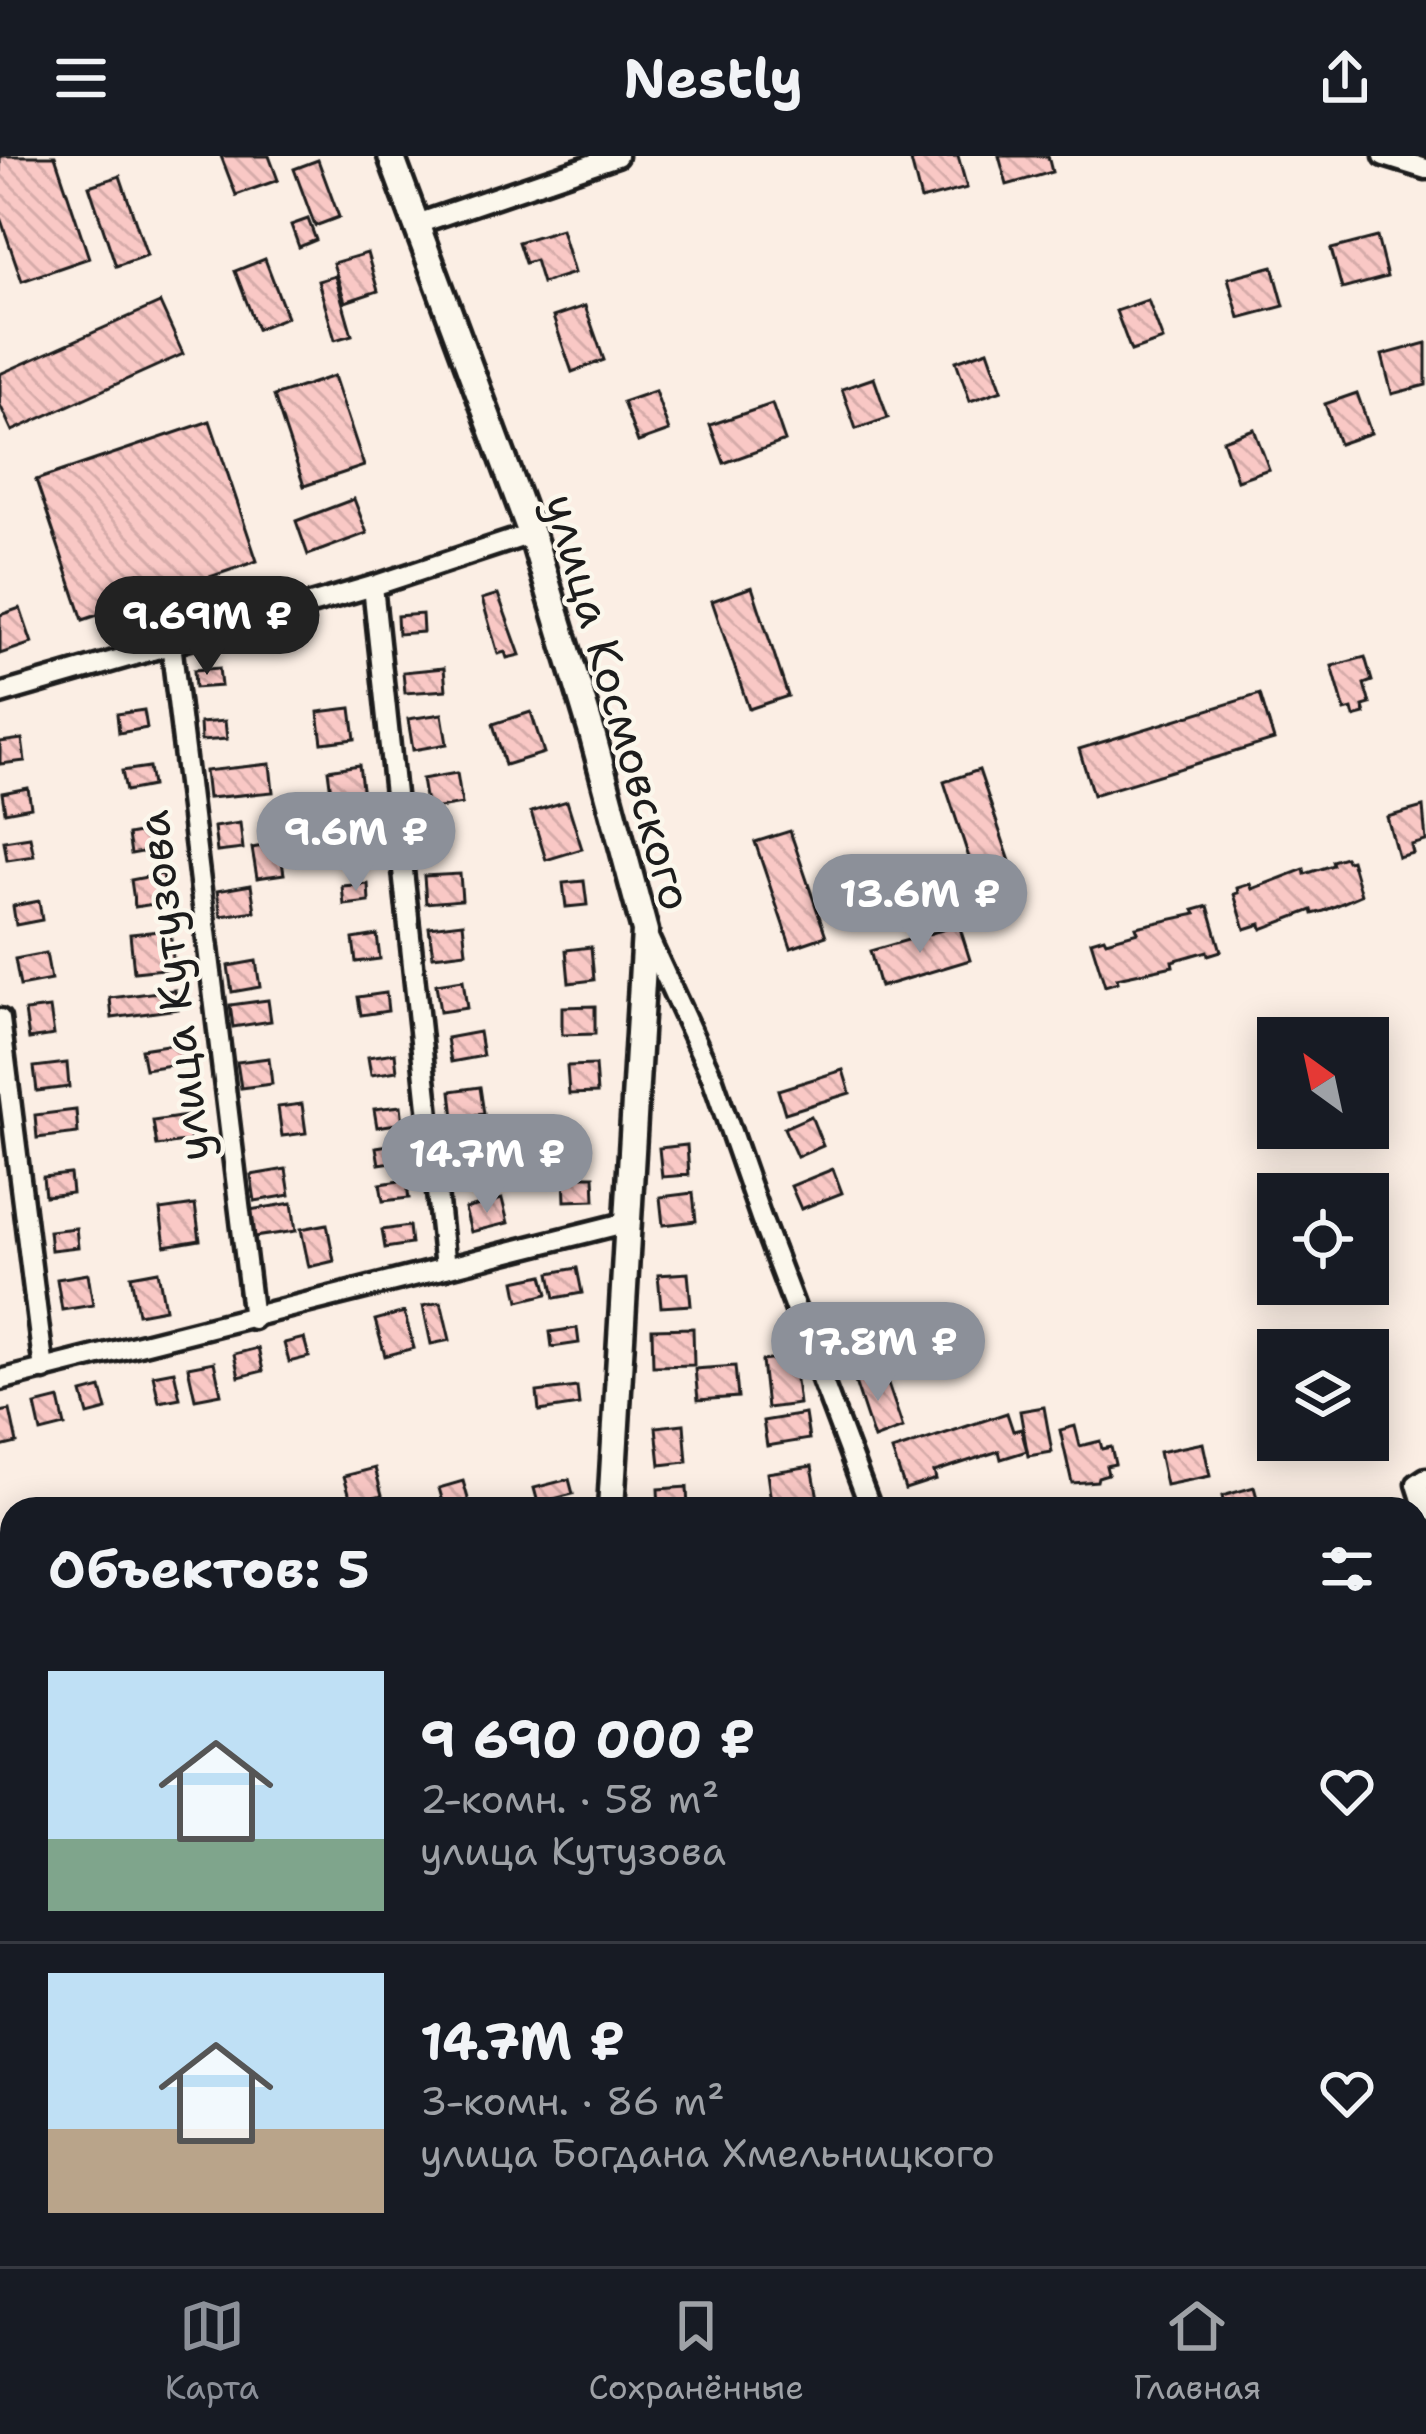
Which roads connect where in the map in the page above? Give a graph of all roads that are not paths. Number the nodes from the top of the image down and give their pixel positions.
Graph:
1 (391, 156) edge
2 (617, 156) edge
3 (1387, 156) edge
4 (1426, 169) edge
5 (417, 224) junction
6 (531, 534) junction
7 (373, 586) junction
8 (171, 644) junction
9 (0, 694) edge
10 (645, 931) junction
11 (0, 1018) edge
12 (628, 1222) junction
13 (445, 1268) junction
14 (254, 1319) junction
15 (44, 1370) junction
16 (0, 1380) edge
17 (612, 1497) edge
18 (866, 1497) edge

1 - 5 main road, улица Космовского
2 - 5 street
3 - 4 street
5 - 6 main road, улица Космовского
6 - 7 street
6 - 10 main road, улица Космовского
7 - 8 street
7 - 13 street
8 - 9 street
8 - 14 street, улица Кутузова
10 - 12 main road, улица Космовского
10 - 18 street
11 - 15 street
12 - 13 street
12 - 17 main road, улица Космовского
13 - 14 street
14 - 15 street
15 - 16 street

